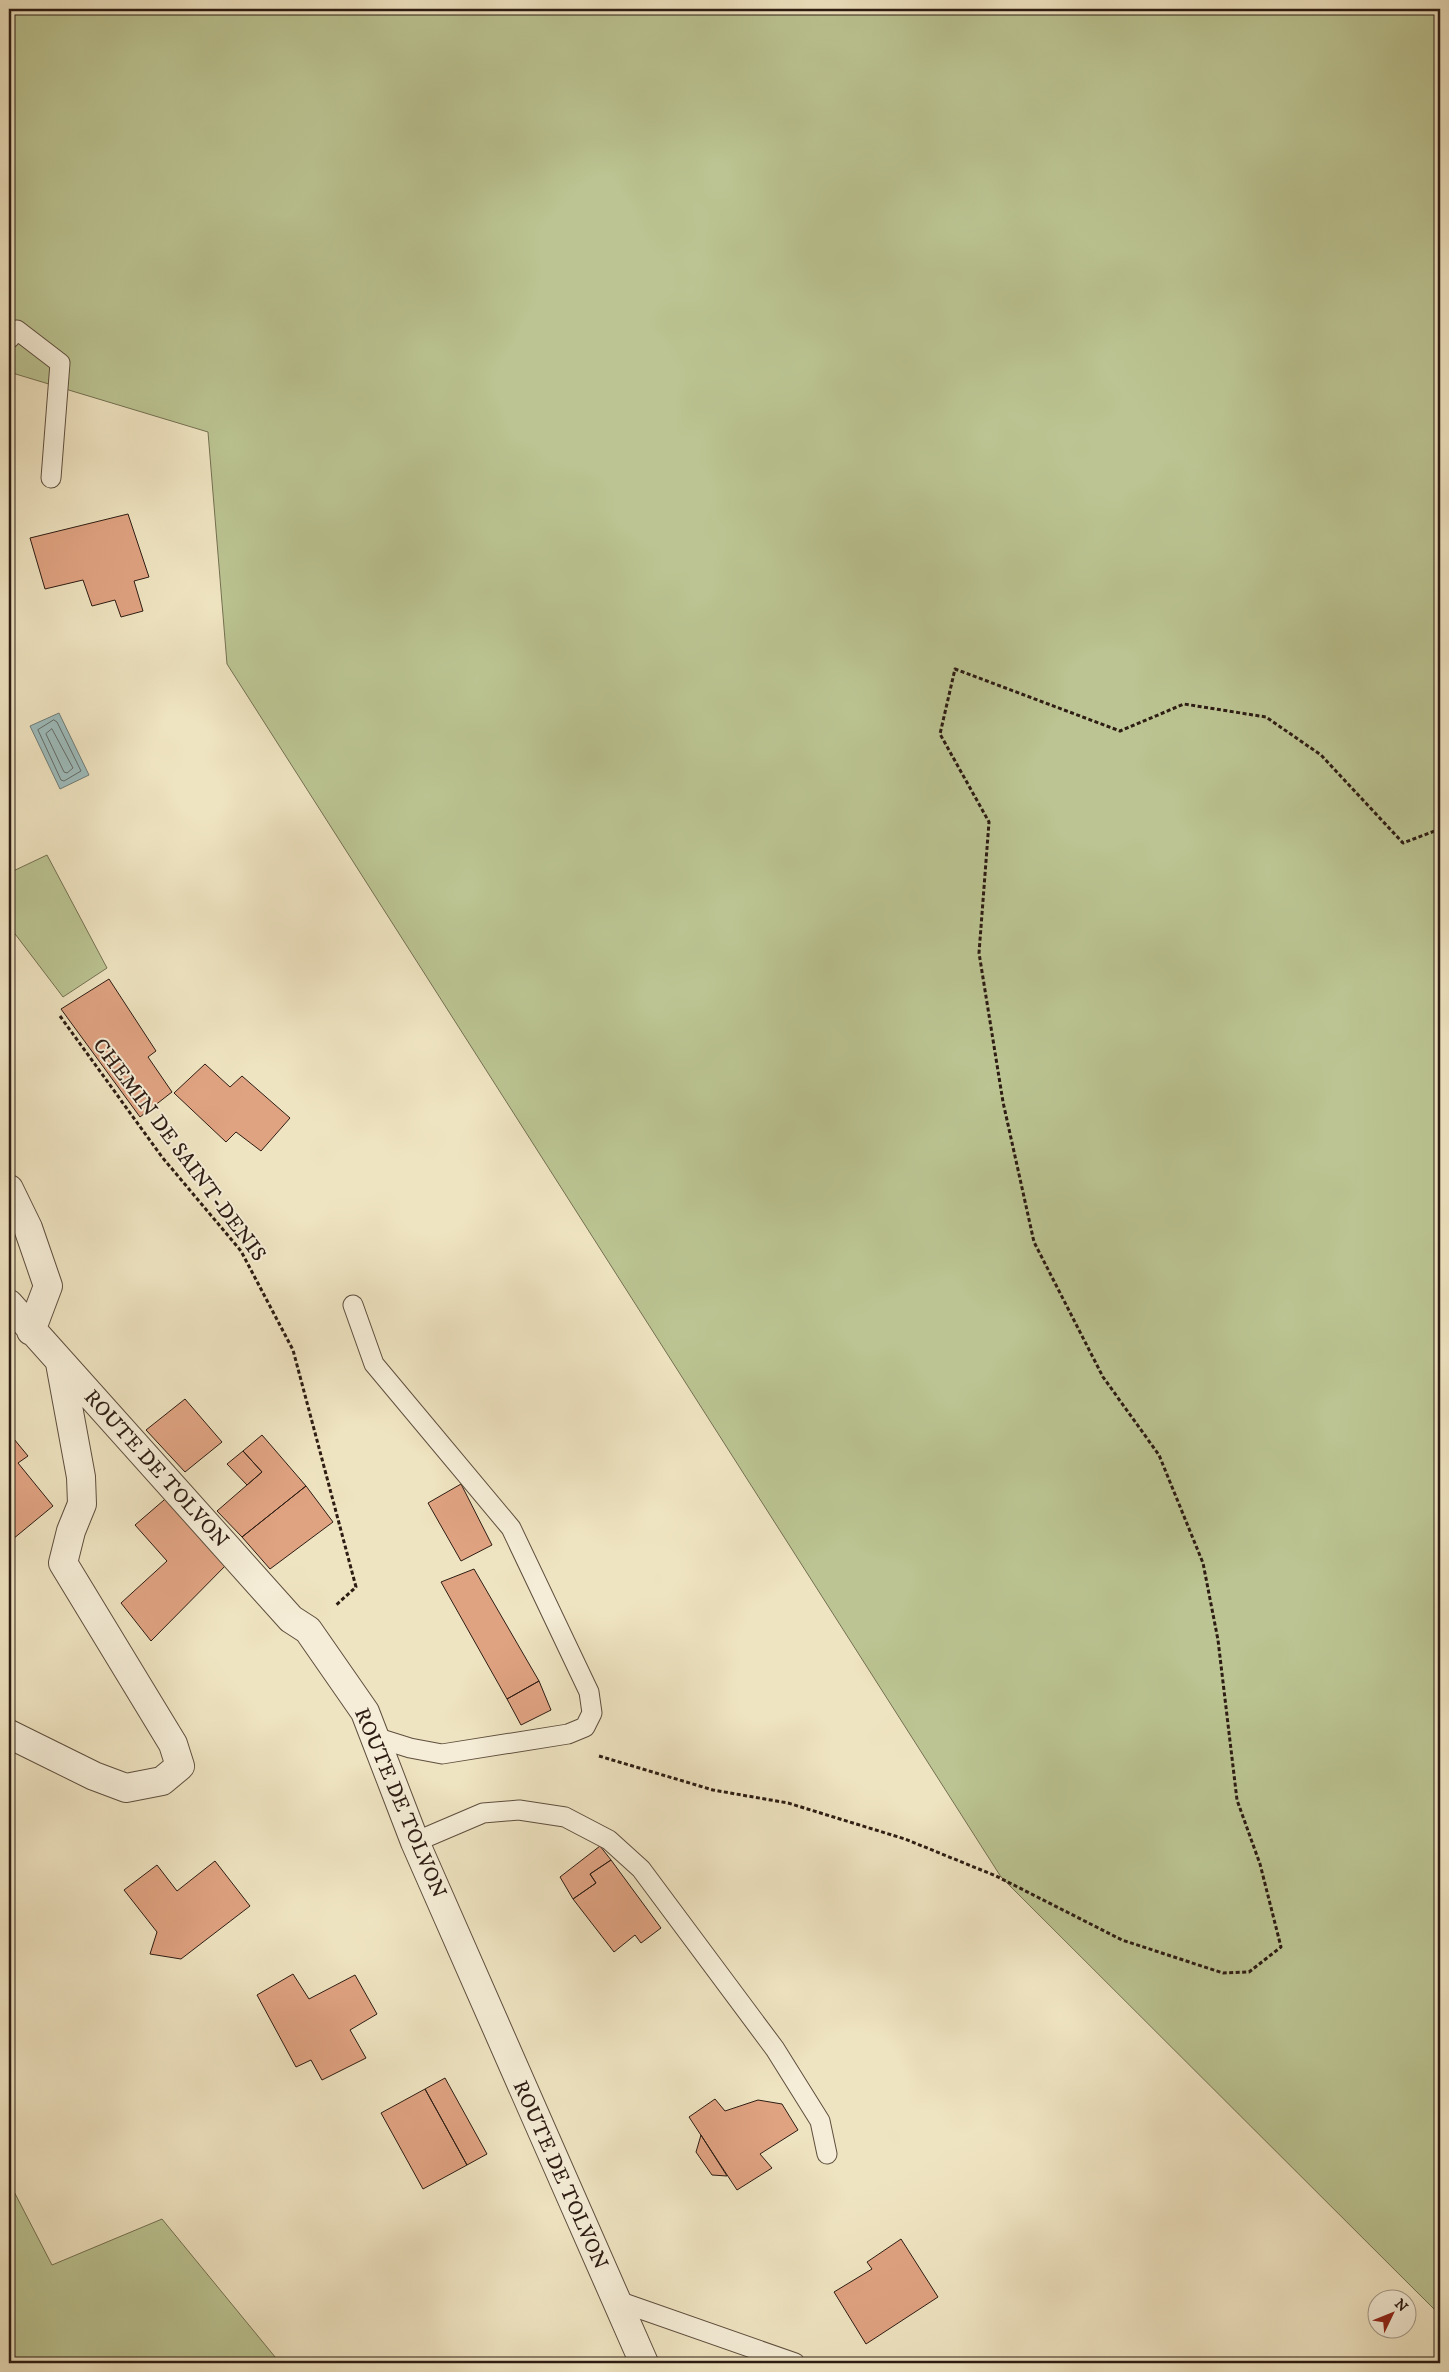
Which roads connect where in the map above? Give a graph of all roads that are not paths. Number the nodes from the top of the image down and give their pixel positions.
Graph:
1 (9, 338) edge
2 (52, 478) dead end
3 (9, 1189) edge
4 (9, 1304) edge
5 (354, 1305) dead end
6 (31, 1331) junction
7 (60, 1363) junction
8 (9, 1734) edge
9 (375, 1737) junction
10 (416, 1842) junction
11 (827, 2154) dead end
12 (615, 2300) junction
13 (644, 2363) edge
14 (795, 2363) edge

1 - 2 lane
3 - 6 street
4 - 6 street, ROUTE DE TOLVON
5 - 9 lane
6 - 7 street, ROUTE DE TOLVON
7 - 8 street
7 - 9 street, ROUTE DE TOLVON
9 - 10 street, ROUTE DE TOLVON
10 - 11 lane
10 - 12 street, ROUTE DE TOLVON
12 - 13 street, ROUTE DE TOLVON
12 - 14 lane

